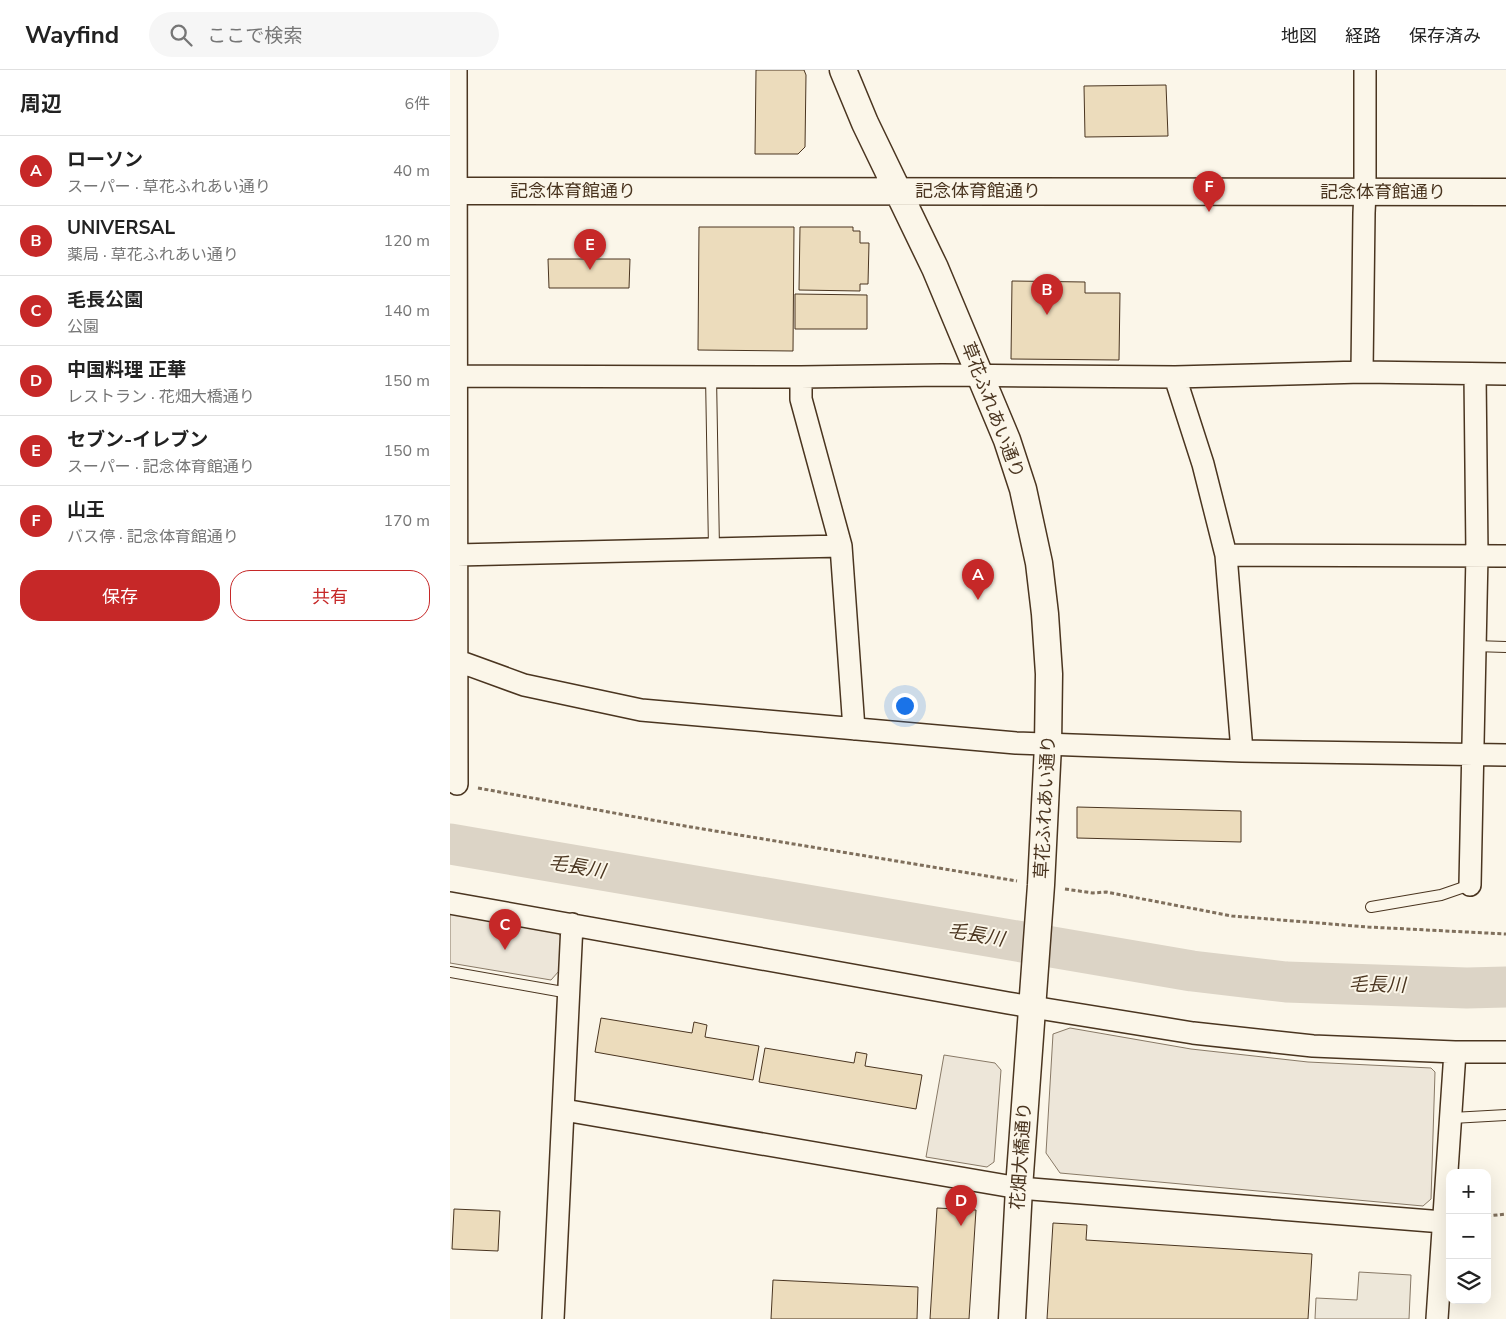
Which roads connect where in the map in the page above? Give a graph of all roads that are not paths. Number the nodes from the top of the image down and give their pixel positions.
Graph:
1 (456, 70) edge
2 (843, 70) edge
3 (1365, 70) edge
4 (454, 191) edge
5 (898, 191) junction
6 (1365, 192) junction
7 (1506, 192) edge
8 (1362, 372) junction
9 (1475, 374) junction
10 (1506, 374) edge
11 (454, 376) edge
12 (711, 376) junction
13 (982, 376) junction
14 (801, 377) junction
15 (1175, 377) junction
16 (841, 546) junction
17 (714, 549) junction
18 (457, 555) junction
19 (1226, 555) junction
20 (1477, 555) junction
21 (1506, 556) edge
22 (1474, 646) junction
23 (1506, 647) edge
24 (454, 659) edge
25 (854, 729) junction
26 (1048, 745) junction
27 (1242, 751) junction
28 (1473, 754) junction
29 (1506, 754) edge
30 (457, 784) road end
31 (1470, 885) joint
32 (450, 903) edge
33 (1371, 907) dead end
34 (572, 924) junction
35 (450, 972) edge
36 (569, 993) junction
37 (1032, 1000) junction
38 (1455, 1052) junction
39 (1506, 1052) edge
40 (564, 1110) junction
41 (1506, 1115) edge
42 (1452, 1118) junction
43 (1019, 1188) junction
44 (1443, 1222) junction
45 (553, 1319) edge
46 (1012, 1319) edge
47 (1437, 1319) edge

1 - 4 street
2 - 5 street, 草花ふれあい通り
3 - 6 street
4 - 5 street, 記念体育館通り
4 - 11 street
5 - 6 street, 記念体育館通り
5 - 13 street, 草花ふれあい通り
6 - 7 street, 記念体育館通り
6 - 8 street
8 - 9 street
8 - 15 street
9 - 10 street
9 - 20 street
11 - 12 street
11 - 18 street
12 - 14 street
12 - 17 lane
13 - 14 street
13 - 15 street
13 - 26 street, 草花ふれあい通り
14 - 16 street
15 - 19 street
16 - 17 street
16 - 25 street
17 - 18 street
18 - 24 street
19 - 20 street
19 - 27 street
20 - 21 street
20 - 22 street
22 - 23 lane
22 - 28 street
24 - 25 street
24 - 30 street
25 - 26 street
26 - 27 street
26 - 37 street, 草花ふれあい通り
27 - 28 street
28 - 29 street
28 - 31 street
31 - 33 lane
32 - 34 street
34 - 36 street
34 - 37 street
35 - 36 lane
36 - 40 street
37 - 38 street
37 - 43 street, 花畑大橋通り
38 - 39 street
38 - 42 street
40 - 43 street
40 - 45 street
41 - 42 lane
42 - 44 street
43 - 44 street
43 - 46 street, 花畑大橋通り
44 - 47 street

